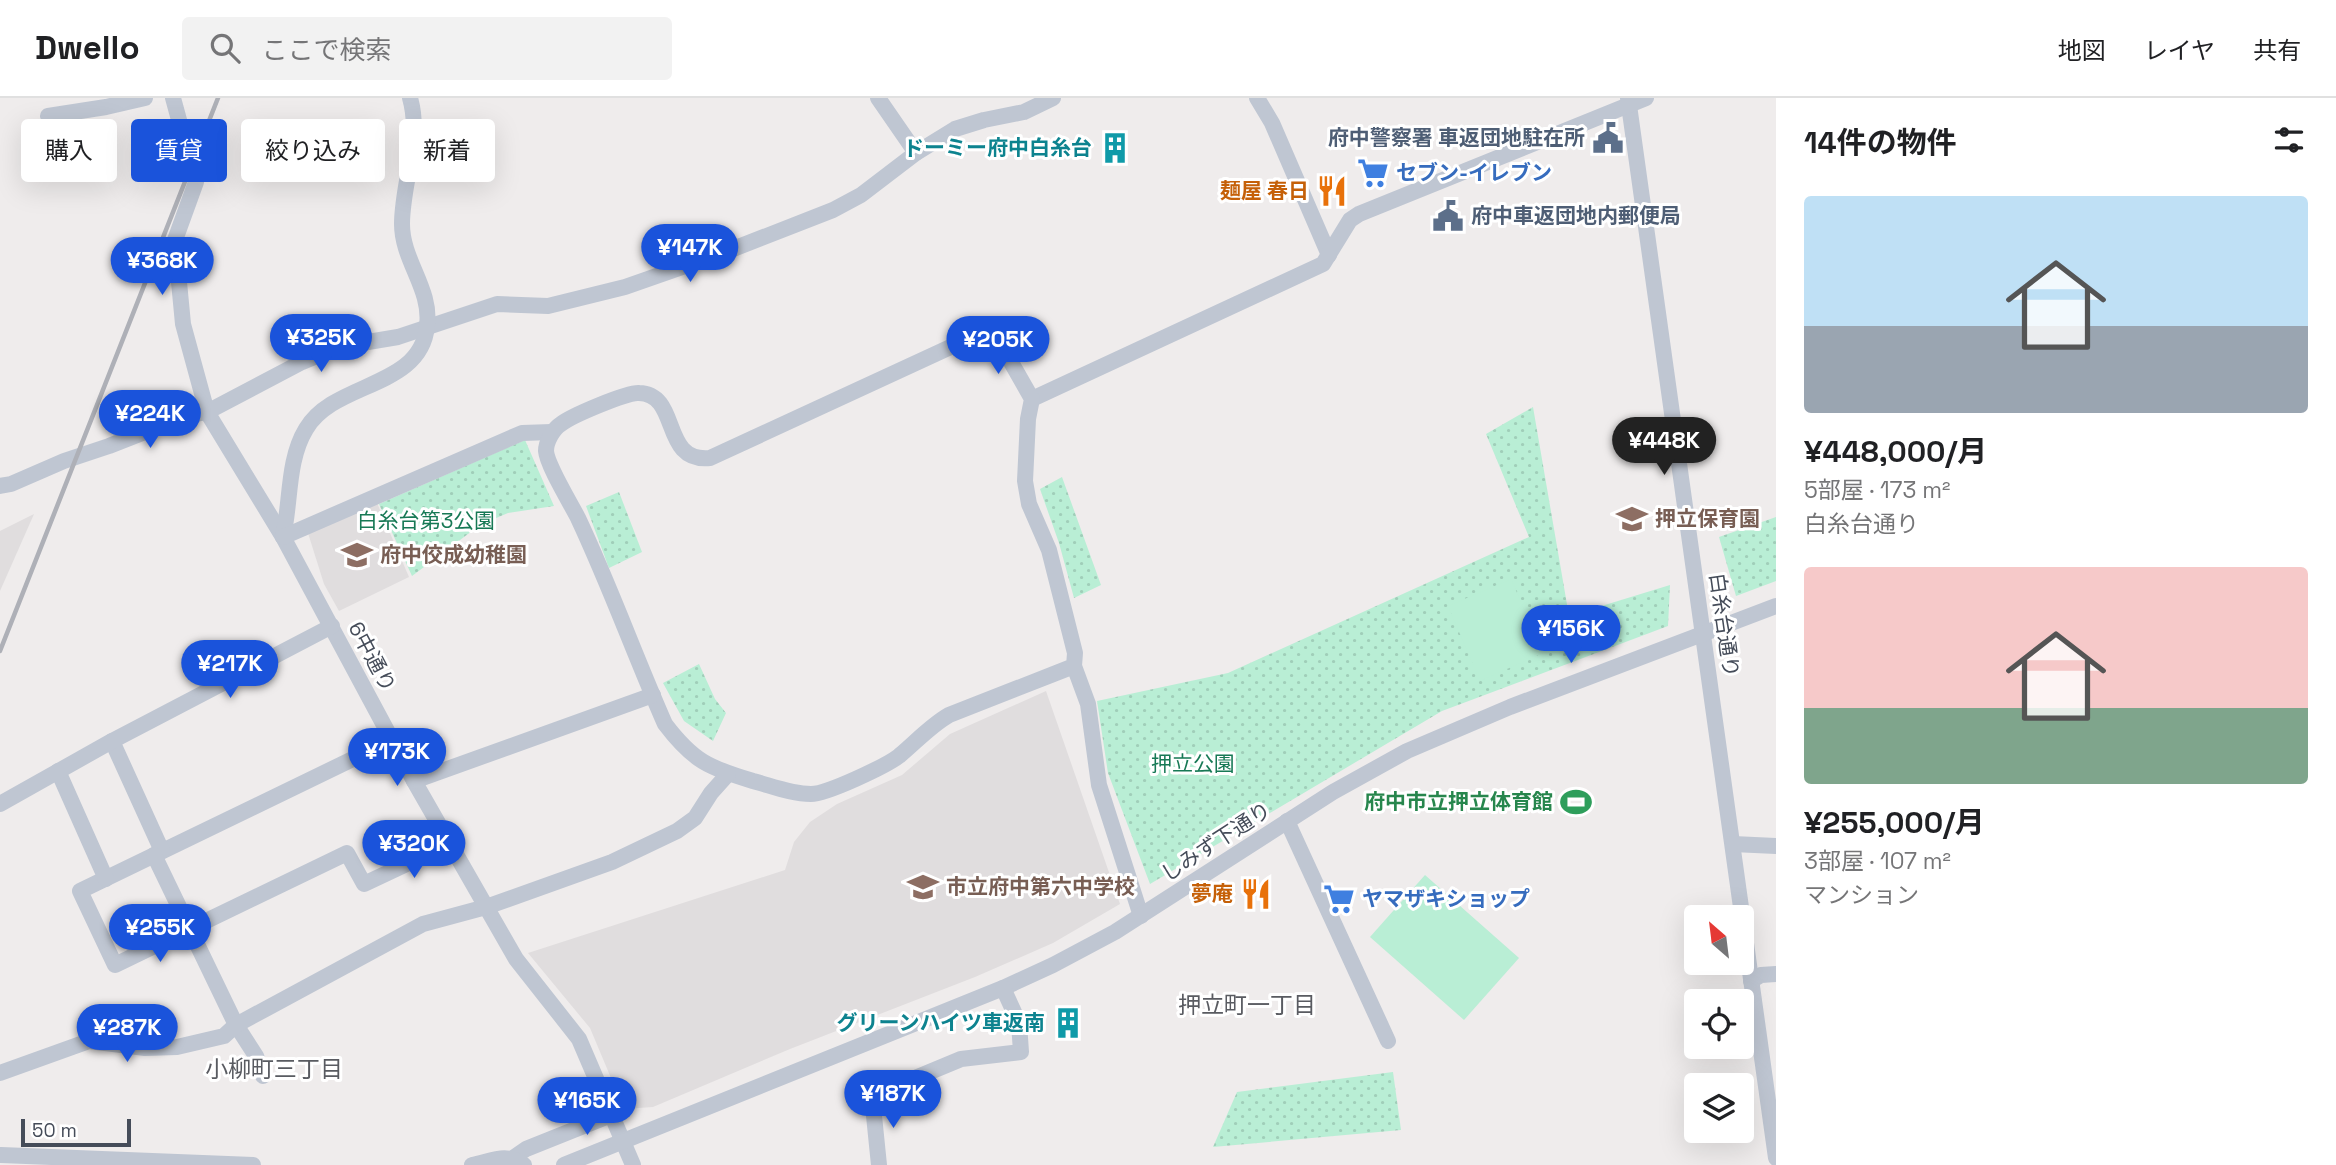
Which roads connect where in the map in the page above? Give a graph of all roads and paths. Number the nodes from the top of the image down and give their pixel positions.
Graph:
1 (145, 98) edge
2 (173, 98) edge
3 (410, 98) edge
4 (878, 98) edge
5 (1053, 98) edge
6 (1257, 98) edge
7 (1646, 98) edge
8 (1629, 101) edge
9 (48, 116) dead end
10 (916, 153) junction
11 (1329, 255) junction
12 (428, 326) junction
13 (1032, 399) junction
14 (207, 412) junction
15 (552, 432) junction
16 (0, 486) edge
17 (283, 537) junction
18 (1776, 607) edge
19 (332, 626) junction
20 (1704, 634) junction
21 (1074, 666) junction
22 (653, 695) junction
23 (392, 740) junction
24 (112, 741) junction
25 (58, 771) junction
26 (729, 774) junction
27 (414, 781) junction
28 (0, 804) edge
29 (1287, 821) junction
30 (449, 844) junction
31 (1732, 844) junction
32 (1776, 846) edge
33 (158, 853) junction
34 (106, 878) junction
35 (486, 907) junction
36 (1141, 916) junction
37 (190, 930) junction
38 (1776, 974) edge
39 (1751, 981) junction
40 (1003, 988) junction
41 (236, 1025) junction
42 (1388, 1041) dead end
43 (0, 1073) edge
44 (263, 1076) dead end
45 (611, 1115) junction
46 (623, 1142) junction
47 (1, 1155) edge
48 (1776, 1158) edge
49 (519, 1161) edge
50 (57, 1162) edge
51 (210, 1164) edge
52 (253, 1165) edge
53 (472, 1165) edge
54 (564, 1165) edge
55 (633, 1165) edge
56 (879, 1165) edge

1 - 9 street
2 - 14 street, 6中通り
3 - 12 street
4 - 10 street
5 - 10 street
6 - 11 street
7 - 8 street
8 - 11 street
8 - 20 street, 白糸台通り
10 - 12 street
11 - 13 street
12 - 14 street
12 - 17 street
13 - 15 street
13 - 21 street
14 - 16 street
14 - 17 street, 6中通り
15 - 17 street
15 - 22 street
17 - 19 street, 6中通り
18 - 20 street, しみず下通り
19 - 23 street, 6中通り
19 - 24 street
20 - 29 street, しみず下通り
20 - 31 street, 白糸台通り
21 - 26 street
21 - 36 street
22 - 26 street
22 - 27 street
23 - 27 street, 6中通り
23 - 33 street
24 - 25 street
24 - 33 street
25 - 28 street
25 - 34 street
26 - 35 street
27 - 30 street, 6中通り
29 - 36 street, しみず下通り
29 - 42 street
30 - 35 street, 6中通り
30 - 37 street
31 - 32 street
31 - 39 street, 白糸台通り
33 - 34 street
33 - 37 street
34 - 37 street
35 - 41 street
35 - 45 street, 6中通り
36 - 40 street, しみず下通り
37 - 41 street
38 - 39 street
39 - 48 street, 白糸台通り
40 - 46 street, しみず下通り
40 - 56 street
41 - 43 street
41 - 44 street
45 - 46 street, 6中通り
45 - 49 street
46 - 54 street, しみず下通り
46 - 55 street, 6中通り
47 - 50 street
49 - 53 street
50 - 51 street
51 - 52 street

